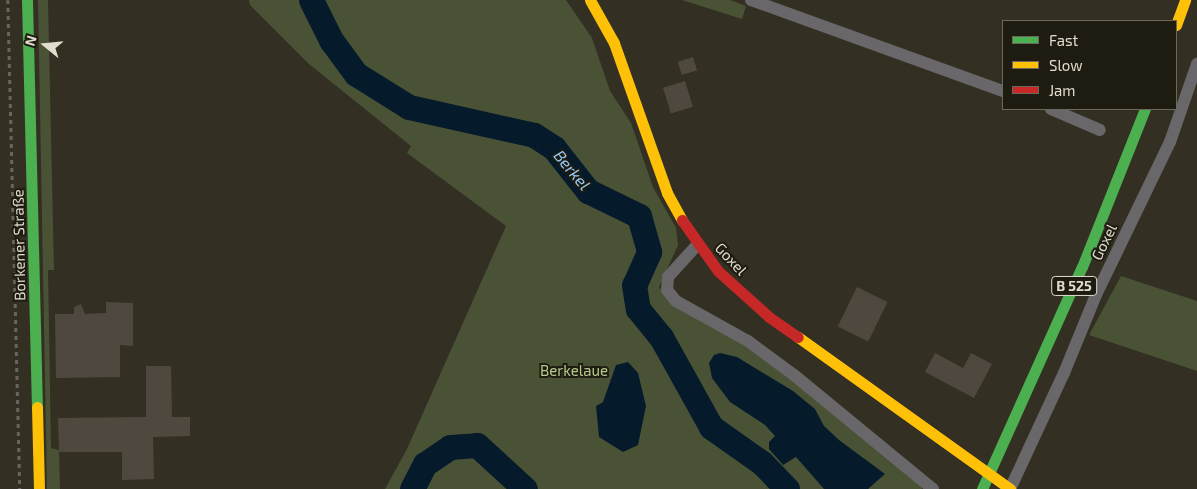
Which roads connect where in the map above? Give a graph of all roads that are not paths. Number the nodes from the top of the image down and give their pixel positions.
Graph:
1 (27, 0) edge
2 (590, 0) edge
3 (751, 0) edge
4 (1185, 0) edge
5 (1177, 22) edge
6 (1197, 64) edge
7 (1002, 91) edge
8 (1053, 110) edge
9 (1145, 110) edge
10 (1100, 130) dead end
11 (697, 245) junction
12 (1010, 488) edge
13 (39, 489) edge
14 (933, 489) edge
15 (982, 489) edge

1 - 13 street, Borkener Straße
2 - 11 street, Goxel
3 - 7 street
4 - 5 street
6 - 12 street, Goxel
8 - 10 street
9 - 15 street, B 525
11 - 12 street, Goxel
11 - 14 street, Goxel

